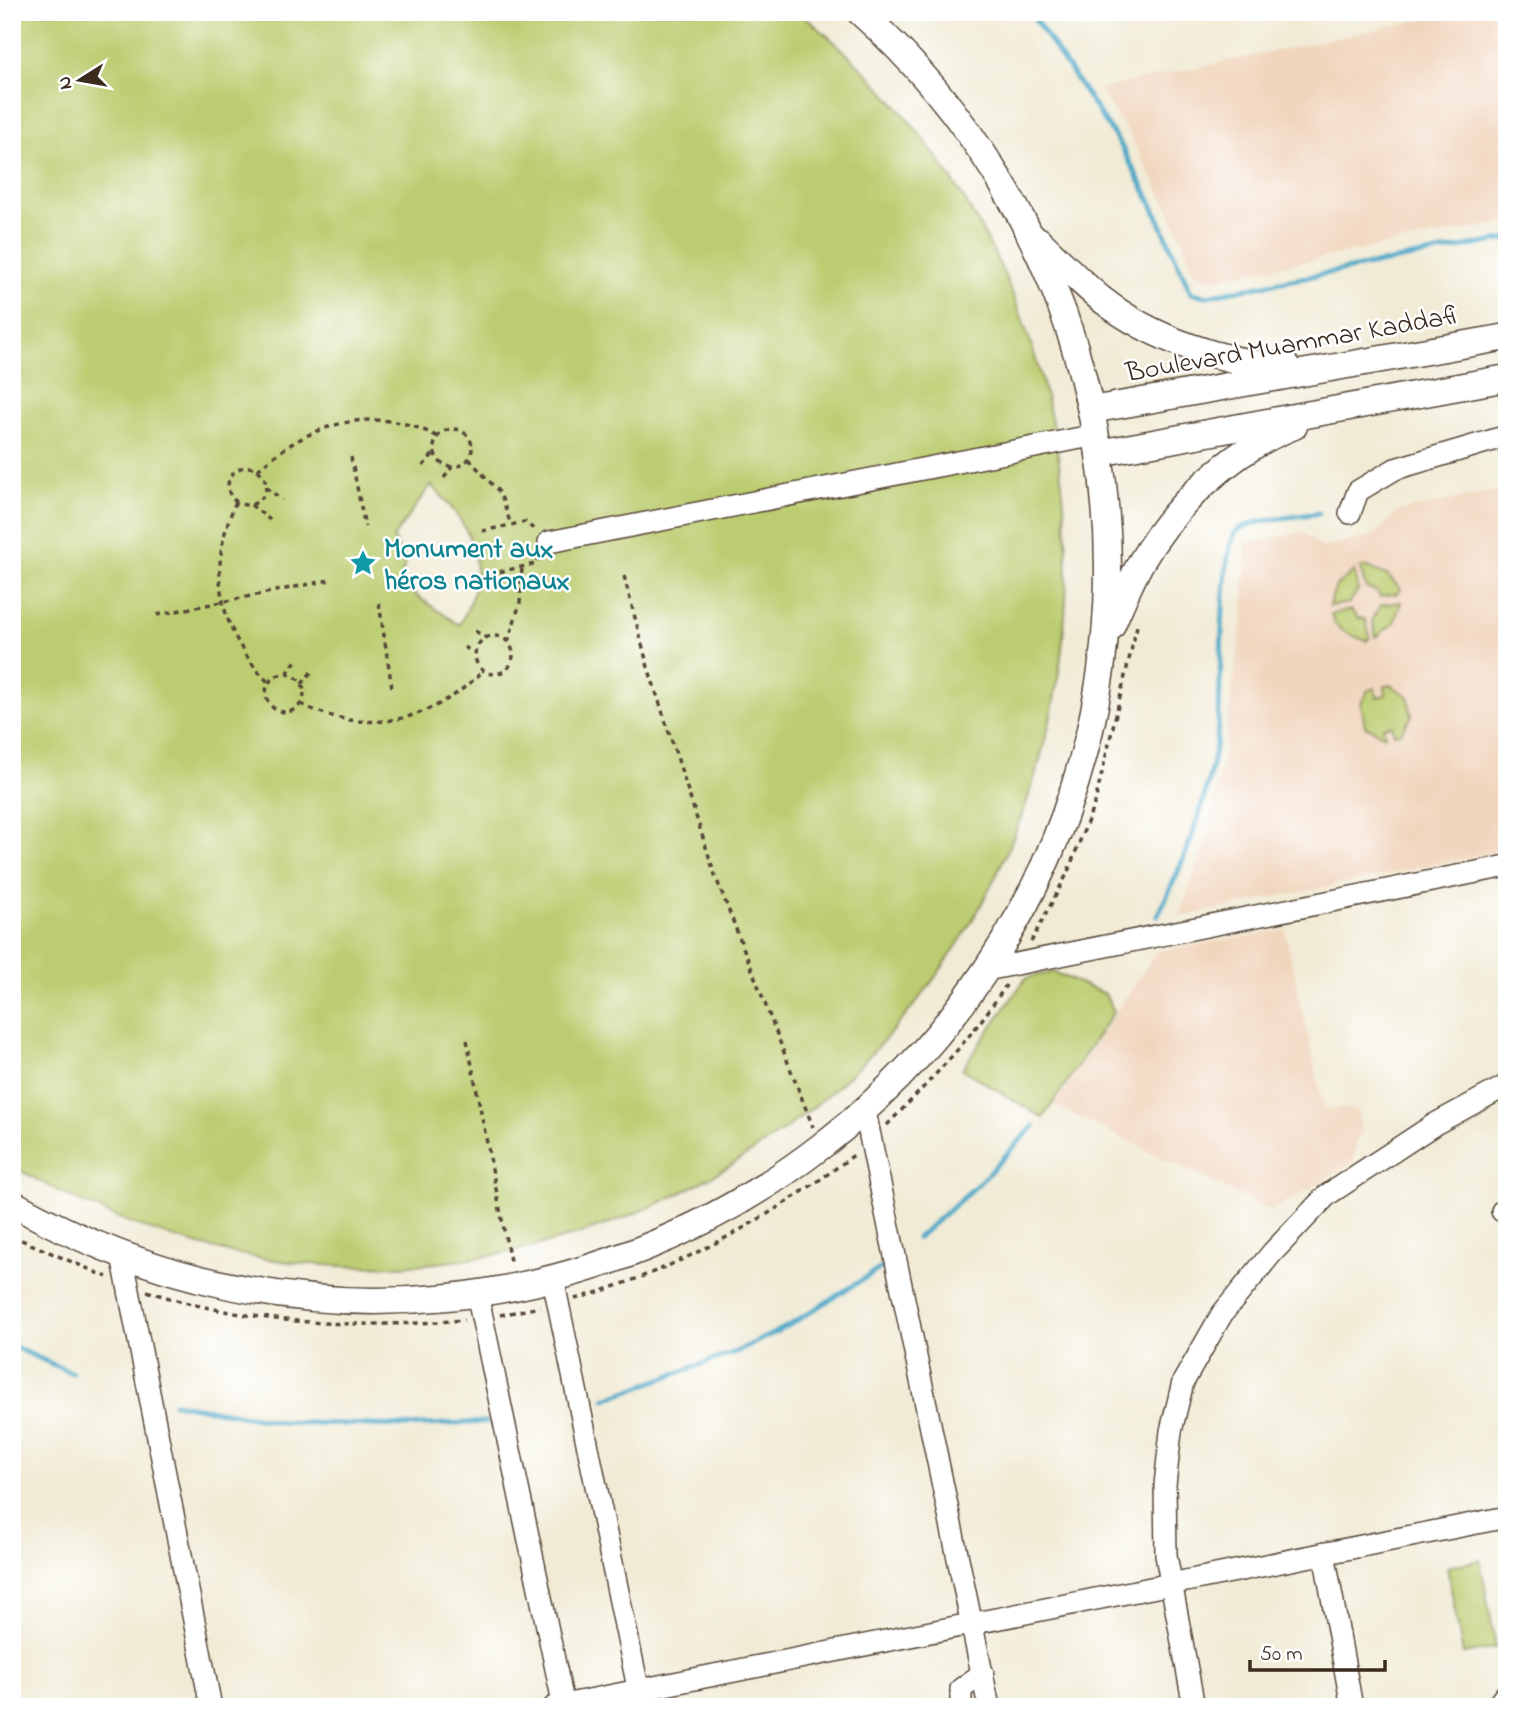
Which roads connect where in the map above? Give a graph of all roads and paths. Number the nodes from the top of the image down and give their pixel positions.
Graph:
1 (860, 12) edge
2 (1028, 231) junction
3 (1507, 337) edge
4 (1327, 369) junction
5 (1507, 378) edge
6 (1341, 408) junction
7 (1095, 433) junction
8 (1507, 436) edge
9 (438, 437) junction
10 (435, 452) junction
11 (351, 457) dead end
12 (469, 459) junction
13 (423, 466) dead end
14 (452, 467) junction
15 (258, 470) junction
16 (444, 478) dead end
17 (266, 487) junction
18 (282, 500) dead end
19 (236, 502) junction
20 (251, 505) junction
21 (1350, 513) dead end
22 (270, 520) dead end
23 (511, 525) junction
24 (365, 527) dead end
25 (482, 531) dead end
26 (549, 542) junction
27 (522, 567) junction
28 (490, 573) dead end
29 (624, 576) dead end
30 (330, 580) dead end
31 (222, 603) junction
32 (379, 603) dead end
33 (1141, 614) dead end
34 (157, 615) dead end
35 (475, 631) dead end
36 (487, 638) junction
37 (508, 642) junction
38 (1103, 646) junction
39 (464, 647) dead end
40 (475, 653) junction
41 (297, 659) dead end
42 (312, 671) dead end
43 (484, 671) junction
44 (286, 674) junction
45 (269, 683) junction
46 (302, 684) junction
47 (392, 688) dead end
48 (301, 704) junction
49 (1507, 866) edge
50 (1020, 963) junction
51 (986, 970) junction
52 (467, 1040) dead end
53 (1507, 1085) edge
54 (865, 1112) junction
55 (871, 1141) junction
56 (821, 1148) junction
57 (12, 1203) edge
58 (12, 1236) edge
59 (122, 1255) junction
60 (128, 1285) junction
61 (515, 1287) junction
62 (556, 1291) junction
63 (479, 1306) junction
64 (1507, 1517) edge
65 (1324, 1553) junction
66 (1170, 1584) junction
67 (972, 1623) junction
68 (983, 1673) junction
69 (1507, 1693) edge
70 (640, 1698) edge
71 (561, 1706) edge
72 (211, 1707) edge
73 (961, 1707) edge
74 (989, 1707) edge
75 (1195, 1707) edge
76 (1352, 1707) edge
77 (1496, 1707) edge

1 - 2 main road
2 - 4 main road
2 - 7 main road
3 - 4 main road, Boulevard Muammar Kaddafi
4 - 7 main road, Boulevard Muammar Kaddafi
5 - 6 main road
6 - 7 main road
6 - 38 main road
7 - 26 street
7 - 38 main road
8 - 21 street
9 - 10 path
9 - 12 path
9 - 15 path
10 - 13 path
10 - 14 path
11 - 24 path
12 - 14 path
12 - 23 path
14 - 16 path
15 - 17 path
15 - 19 path
17 - 18 path
17 - 20 path
19 - 20 path
19 - 31 path
20 - 22 path
23 - 25 path
23 - 26 path
26 - 27 path
27 - 28 path
27 - 37 path
29 - 56 path
30 - 31 path
31 - 34 path
31 - 45 path
32 - 47 path
33 - 50 path
35 - 36 path
36 - 37 path
36 - 40 path
37 - 43 path
38 - 51 main road
39 - 40 path
40 - 43 path
41 - 44 path
42 - 46 path
43 - 48 path
44 - 45 path
44 - 46 path
45 - 48 path
46 - 48 path
49 - 50 street
50 - 51 street
50 - 55 path
51 - 54 main road
52 - 61 path
53 - 66 street
54 - 55 street
54 - 56 main road
55 - 62 path
55 - 67 street
56 - 62 main road
57 - 59 main road
58 - 60 path
59 - 60 street
59 - 63 main road
60 - 63 path
60 - 72 street
61 - 62 main road
61 - 63 main road
62 - 63 path
62 - 70 street
63 - 71 street
64 - 65 street
65 - 66 street
65 - 76 street
66 - 67 street
66 - 75 street
67 - 68 street
67 - 70 street
68 - 73 street
68 - 74 street
69 - 77 street
70 - 71 street

